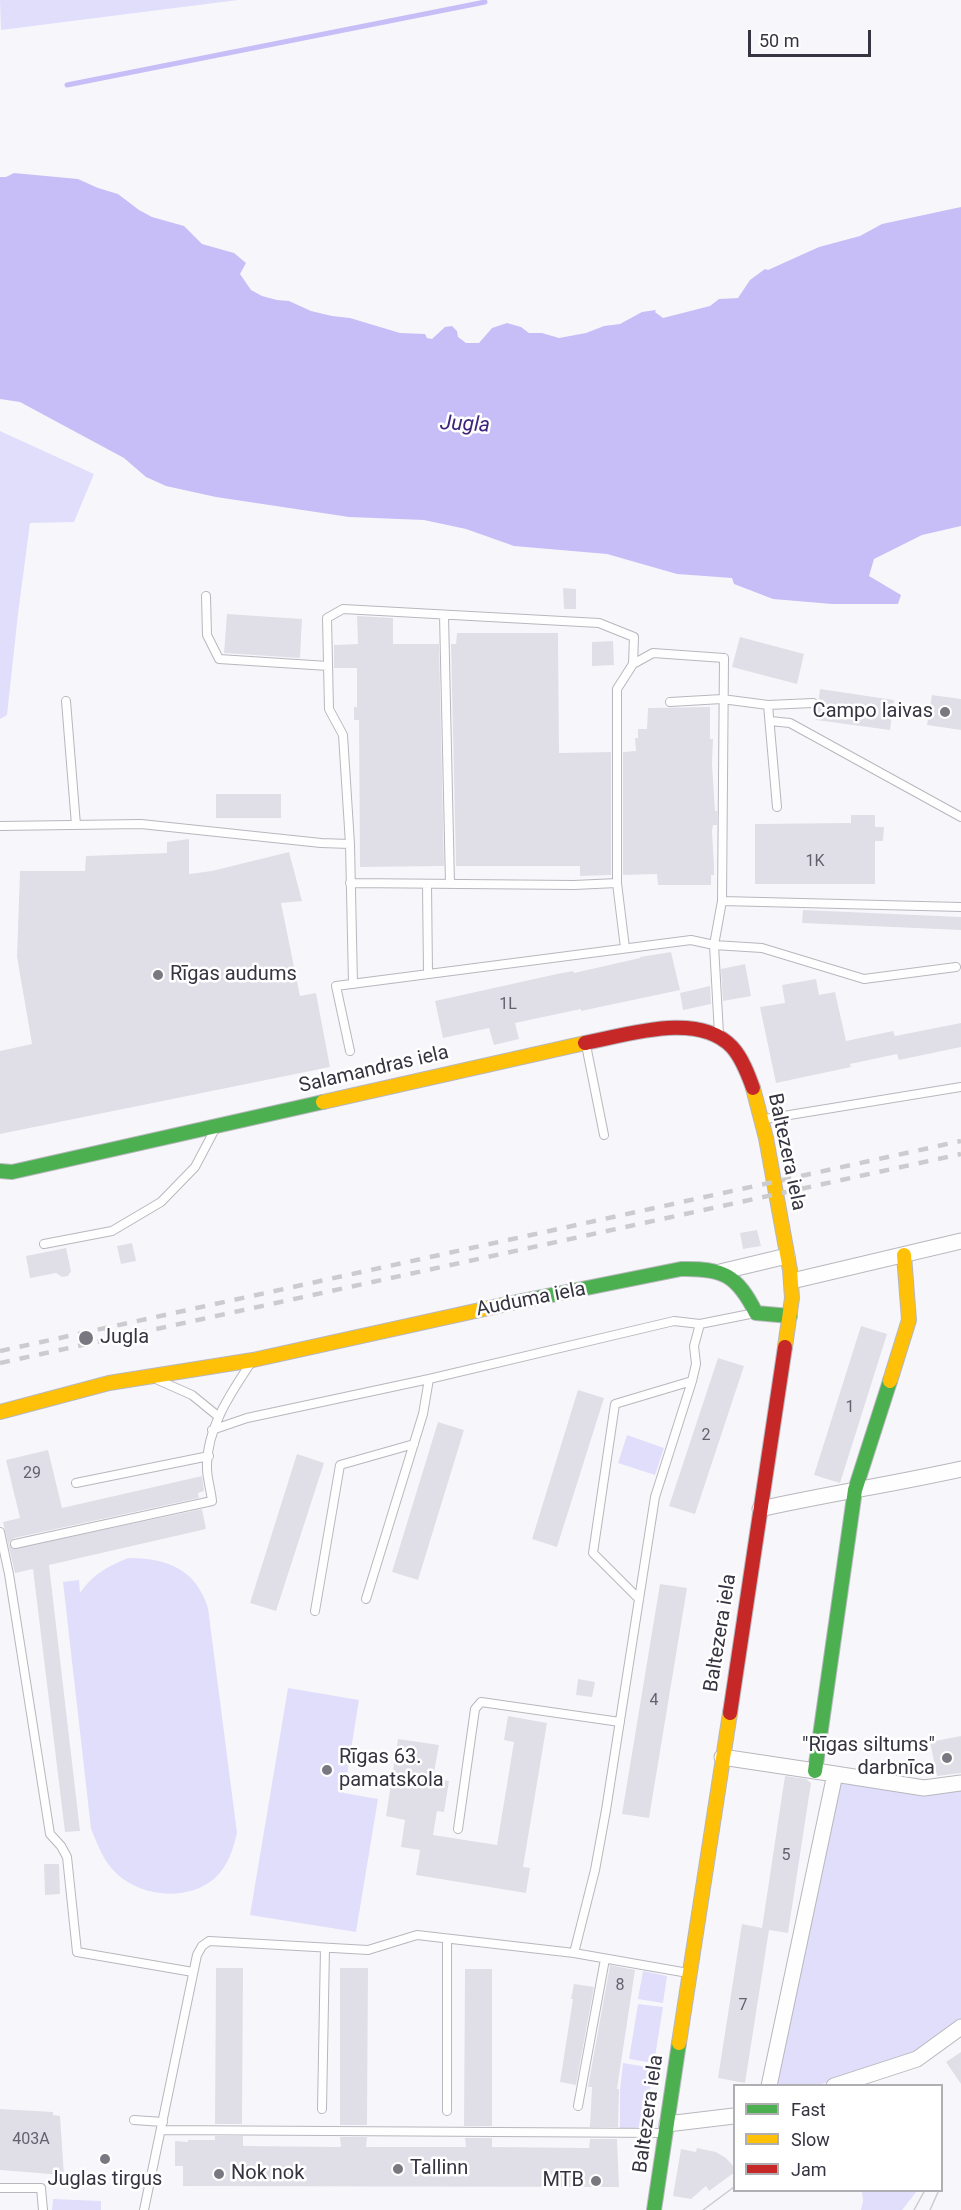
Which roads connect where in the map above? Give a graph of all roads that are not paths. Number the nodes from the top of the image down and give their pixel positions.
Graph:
1 (206, 596) dead end
2 (444, 615) junction
3 (633, 664) junction
4 (328, 666) junction
5 (722, 699) junction
6 (66, 700) dead end
7 (670, 702) dead end
8 (813, 703) dead end
9 (768, 705) junction
10 (770, 722) junction
11 (777, 807) dead end
12 (961, 817) edge
13 (76, 825) junction
14 (0, 826) edge
15 (350, 844) junction
16 (350, 883) junction
17 (617, 883) junction
18 (427, 884) junction
19 (450, 884) junction
20 (722, 901) junction
21 (961, 906) edge
22 (714, 945) junction
23 (625, 948) junction
24 (956, 967) dead end
25 (428, 974) junction
26 (353, 984) junction
27 (719, 1036) junction
28 (585, 1043) junction
29 (350, 1051) dead end
30 (961, 1087) edge
31 (763, 1119) junction
32 (218, 1124) junction
33 (604, 1135) dead end
34 (0, 1171) edge
35 (961, 1241) edge
36 (44, 1244) dead end
37 (904, 1255) junction
38 (787, 1256) junction
39 (720, 1272) junction
40 (792, 1281) junction
41 (756, 1313) junction
42 (790, 1316) junction
43 (700, 1324) junction
44 (253, 1360) junction
45 (149, 1376) junction
46 (429, 1379) junction
47 (692, 1381) junction
48 (0, 1412) edge
49 (219, 1417) junction
50 (212, 1430) junction
51 (414, 1444) junction
52 (209, 1456) junction
53 (961, 1469) edge
54 (76, 1483) dead end
55 (855, 1490) junction
56 (760, 1509) junction
57 (0, 1532) edge
58 (15, 1544) dead end
59 (366, 1599) dead end
60 (639, 1599) junction
61 (315, 1611) dead end
62 (620, 1722) junction
63 (722, 1757) junction
64 (814, 1771) junction
65 (836, 1774) junction
66 (961, 1783) edge
67 (458, 1829) dead end
68 (447, 1939) junction
69 (325, 1948) junction
70 (574, 1953) junction
71 (604, 1959) junction
72 (194, 1972) junction
73 (690, 1973) junction
74 (961, 2027) edge
75 (769, 2084) edge
76 (837, 2084) edge
77 (578, 2106) dead end
78 (322, 2109) dead end
79 (447, 2111) dead end
80 (733, 2116) edge
81 (134, 2120) dead end
82 (162, 2126) junction
83 (667, 2128) junction
84 (0, 2188) edge
85 (43, 2210) edge
86 (144, 2210) edge
87 (654, 2210) edge

1 - 4 lane
2 - 3 lane
2 - 4 lane
2 - 19 lane
3 - 5 lane
3 - 17 lane
4 - 15 lane
5 - 7 lane
5 - 9 lane
5 - 20 lane
6 - 13 lane
8 - 9 lane
9 - 10 lane
10 - 11 lane
10 - 12 lane
13 - 14 lane
13 - 15 lane
15 - 16 lane
16 - 18 lane
16 - 26 lane
17 - 19 lane
17 - 23 lane
18 - 19 lane
18 - 25 lane
20 - 21 lane
20 - 22 lane
22 - 23 lane
22 - 24 lane
22 - 27 lane
23 - 25 lane
25 - 26 lane
26 - 29 lane
27 - 28 street, Salamandras iela
27 - 31 street, Baltezera iela
28 - 32 street, Salamandras iela
28 - 33 lane
30 - 31 lane
31 - 38 street, Baltezera iela
32 - 34 street, Salamandras iela
32 - 36 lane
35 - 37 street
37 - 40 street
37 - 55 street
38 - 39 street
38 - 40 street, Baltezera iela
39 - 41 street, Auduma iela
39 - 44 street, Auduma iela
40 - 42 street, Baltezera iela
41 - 42 street
41 - 43 lane
42 - 56 street, Baltezera iela
43 - 46 lane
43 - 47 lane
44 - 45 street, Auduma iela
44 - 49 lane
45 - 48 street, Auduma iela
45 - 49 lane
46 - 50 lane
46 - 51 lane
47 - 60 lane
47 - 60 lane
49 - 50 lane
50 - 52 lane
51 - 59 lane
51 - 61 lane
52 - 54 lane
52 - 58 lane
53 - 55 street
55 - 56 street
55 - 64 street
56 - 63 street, Baltezera iela
57 - 72 lane
60 - 62 lane
62 - 67 lane
62 - 70 lane
63 - 64 street
63 - 73 street, Baltezera iela
64 - 65 street
65 - 66 street
65 - 75 street
68 - 69 lane
68 - 70 lane
68 - 79 lane
69 - 72 lane
69 - 78 lane
70 - 71 lane
71 - 73 lane
71 - 77 lane
72 - 82 lane
73 - 83 street, Baltezera iela
74 - 76 street
80 - 83 street
81 - 82 lane
82 - 83 lane
82 - 86 lane
83 - 87 street, Baltezera iela
84 - 85 lane

